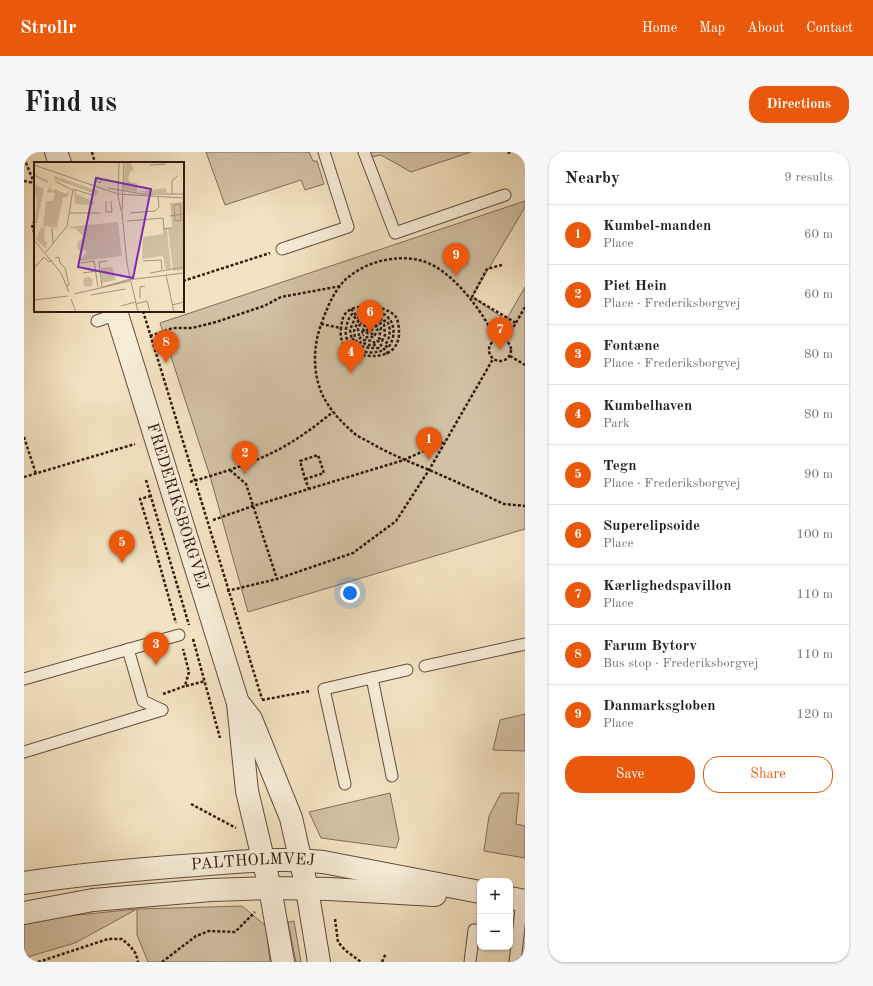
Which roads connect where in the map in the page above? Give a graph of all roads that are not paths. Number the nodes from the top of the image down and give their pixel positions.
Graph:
1 (56, 152) edge
2 (324, 152) edge
3 (364, 152) edge
4 (60, 162) edge
5 (505, 195) dead end
6 (282, 249) road end
7 (117, 312) edge
8 (97, 320) dead end
9 (179, 635) dead end
10 (525, 644) edge
11 (128, 649) junction
12 (425, 666) dead end
13 (407, 670) dead end
14 (372, 678) junction
15 (24, 679) edge
16 (238, 703) junction
17 (24, 752) edge
18 (392, 776) dead end
19 (345, 784) dead end
20 (264, 860) junction
21 (301, 861) junction
22 (24, 883) edge
23 (270, 888) junction
24 (307, 889) junction
25 (477, 891) edge
26 (477, 898) edge
27 (519, 900) edge
28 (24, 913) edge
29 (477, 930) edge
30 (514, 935) edge
31 (283, 962) edge
32 (319, 962) edge
33 (470, 962) edge
34 (515, 962) edge

1 - 4 street
2 - 6 lane
3 - 5 lane
7 - 8 lane
7 - 16 street, FREDERIKSBORGVEJ
9 - 11 lane
10 - 12 lane
11 - 15 lane
11 - 17 lane
13 - 14 lane
14 - 18 lane
14 - 19 lane
16 - 20 street, FREDERIKSBORGVEJ
16 - 21 street, FREDERIKSBORGVEJ
20 - 21 street, PALTHOLMVEJ
20 - 22 street, PALTHOLMVEJ
20 - 23 street, FREDERIKSBORGVEJ
21 - 24 street, FREDERIKSBORGVEJ
21 - 25 street, PALTHOLMVEJ
23 - 24 street, PALTHOLMVEJ
23 - 28 street, PALTHOLMVEJ
23 - 31 street, FREDERIKSBORGVEJ
24 - 26 street, PALTHOLMVEJ
24 - 32 street, FREDERIKSBORGVEJ
27 - 30 lane
29 - 33 lane
30 - 34 lane

